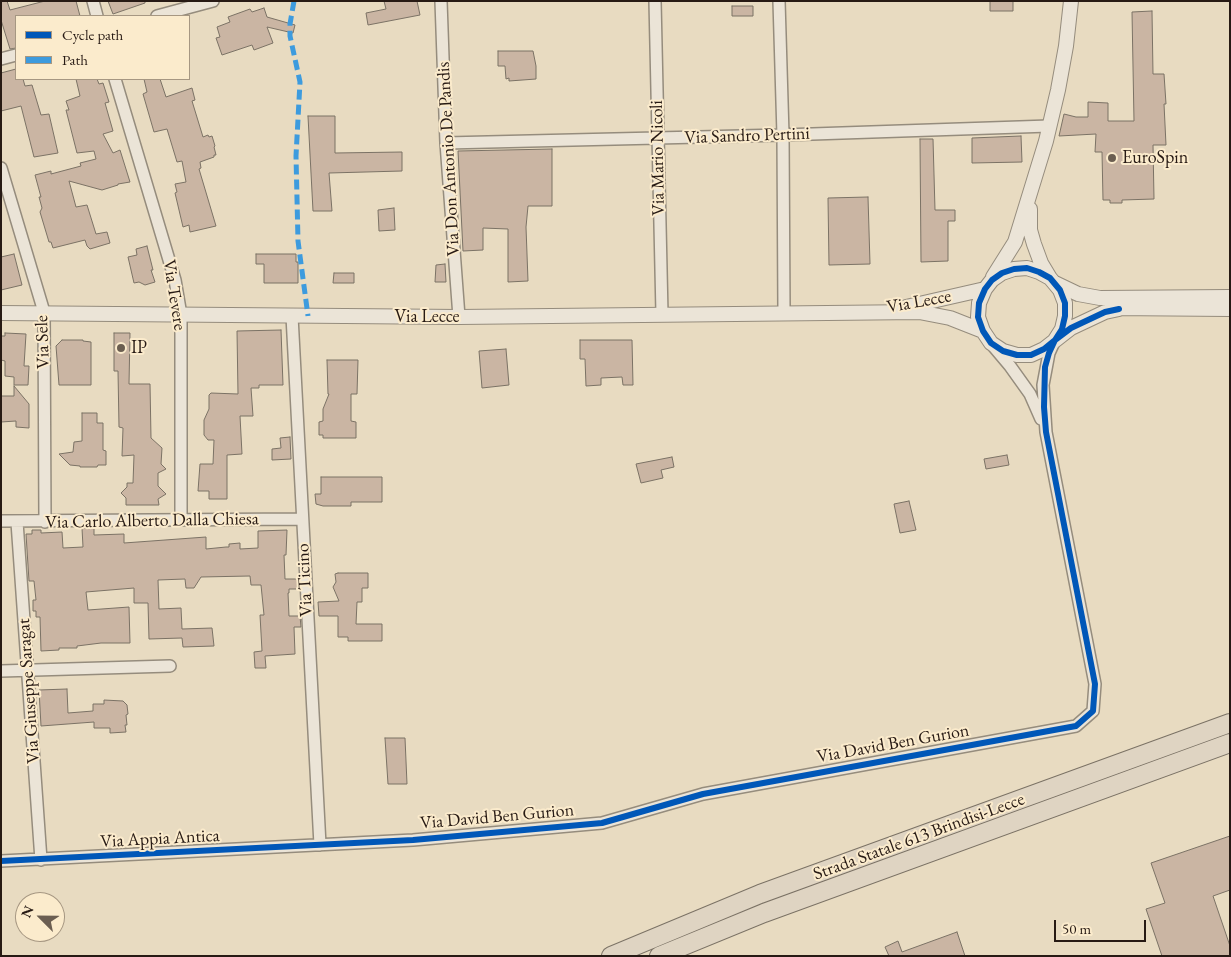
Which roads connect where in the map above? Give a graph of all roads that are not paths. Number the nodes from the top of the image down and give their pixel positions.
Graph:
1 (93, 1) edge
2 (213, 1) edge
3 (441, 1) edge
4 (655, 1) edge
5 (779, 1) edge
6 (1071, 1) edge
7 (97, 15) edge
8 (161, 15) edge
9 (15, 55) edge
10 (1, 59) edge
11 (115, 80) edge
12 (1049, 126) junction
13 (784, 135) junction
14 (657, 138) junction
15 (446, 143) junction
16 (1, 168) edge
17 (1034, 179) junction
18 (988, 284) junction
19 (1055, 284) junction
20 (1230, 297) edge
21 (1119, 309) junction
22 (1230, 309) edge
23 (44, 312) junction
24 (853, 312) junction
25 (1, 313) edge
26 (784, 313) junction
27 (662, 314) junction
28 (181, 315) junction
29 (292, 316) junction
30 (459, 317) junction
31 (983, 331) junction
32 (1055, 340) junction
33 (991, 343) junction
34 (1046, 432) junction
35 (181, 519) junction
36 (302, 519) junction
37 (1, 521) edge
38 (17, 522) junction
39 (45, 522) junction
40 (170, 666) dead end
41 (1, 670) edge
42 (28, 670) junction
43 (1230, 723) edge
44 (1230, 743) edge
45 (320, 845) junction
46 (42, 860) junction
47 (1, 861) edge
48 (610, 956) edge
49 (659, 956) edge

1 - 7 street
2 - 8 street
3 - 15 street, Via Don Antonio De Pandis
4 - 14 street, Via Mario Nicoli
5 - 13 street
6 - 12 street
9 - 10 street
11 - 28 street, Via Tevere
12 - 13 street, Via Sandro Pertini
12 - 17 street
13 - 14 street, Via Sandro Pertini
13 - 26 street
14 - 15 street, Via Sandro Pertini
14 - 27 street, Via Mario Nicoli
15 - 30 street, Via Don Antonio De Pandis
16 - 23 street, Via Sele
17 - 18 street
17 - 19 street
18 - 19 street
18 - 24 street, Via Lecce
18 - 31 street
19 - 20 street
19 - 21 street
19 - 32 street
21 - 22 street
21 - 32 street
23 - 25 street, Via Lecce
23 - 28 street, Via Lecce
23 - 39 street, Via Sele
24 - 26 street, Via Lecce
24 - 31 street, Via Lecce
26 - 27 street, Via Lecce
27 - 30 street, Via Lecce
28 - 29 street, Via Lecce
28 - 35 street, Via Tevere
29 - 30 street, Via Lecce
29 - 36 street, Via Ticino
31 - 33 street
32 - 33 street
32 - 34 street, Via David Ben Gurion
33 - 34 street, Via David Ben Gurion
34 - 45 street, Via David Ben Gurion
35 - 36 street, Via Carlo Alberto Dalla Chiesa
35 - 39 street, Via Carlo Alberto Dalla Chiesa
36 - 45 street, Via Ticino
37 - 38 street, Via Carlo Alberto Dalla Chiesa
38 - 39 street, Via Carlo Alberto Dalla Chiesa
38 - 42 street, Via Giuseppe Saragat
40 - 42 street
41 - 42 street
42 - 46 street, Via Giuseppe Saragat
43 - 48 highway, Strada Statale 613 Brindisi-Lecce
44 - 49 highway, Strada Statale 613 Brindisi-Lecce
45 - 46 street, Via Appia Antica
46 - 47 street, Via Appia Antica

